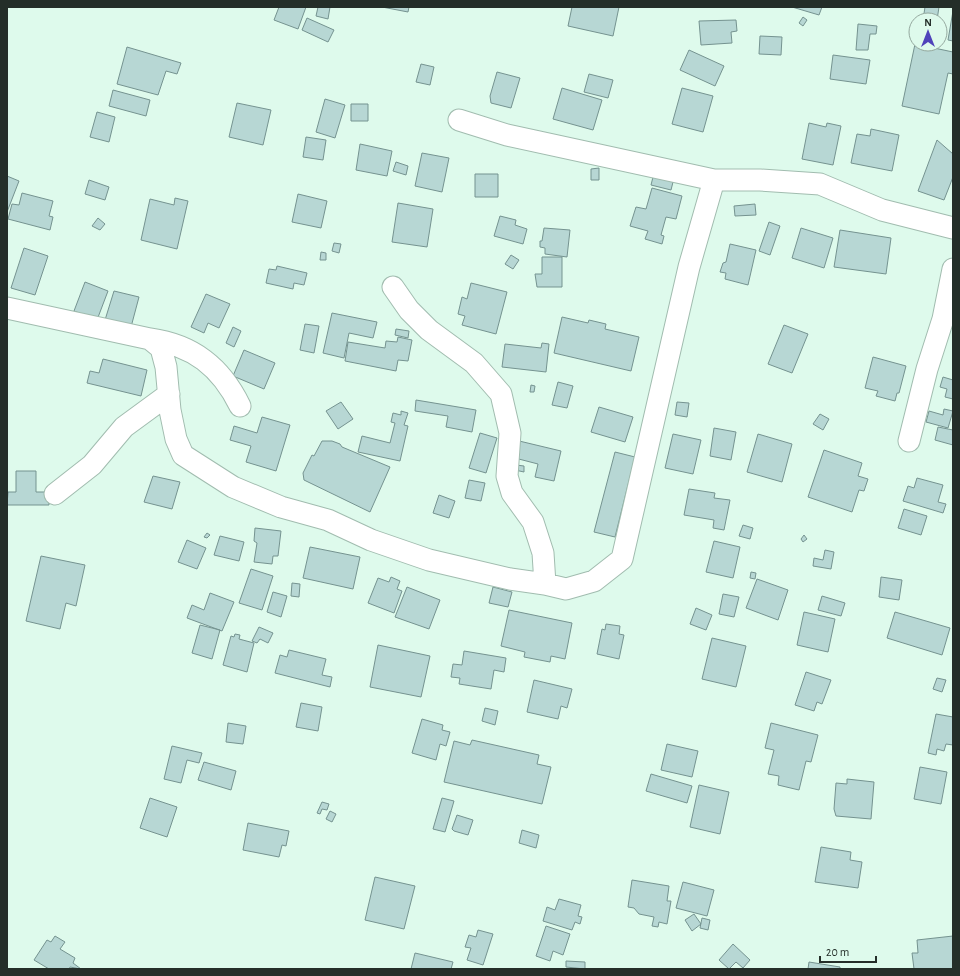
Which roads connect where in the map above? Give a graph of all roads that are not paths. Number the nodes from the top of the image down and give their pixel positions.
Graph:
1 (459, 120) dead end
2 (714, 180) junction
3 (953, 228) edge
4 (953, 269) edge
5 (393, 287) dead end
6 (7, 308) edge
7 (150, 339) junction
8 (169, 394) junction
9 (240, 406) dead end
10 (909, 441) dead end
11 (55, 494) dead end
12 (545, 584) junction

1 - 2 street
2 - 3 street
2 - 12 street
4 - 10 street
5 - 12 street
6 - 7 street
7 - 8 street
7 - 9 street
8 - 11 street
8 - 12 street

